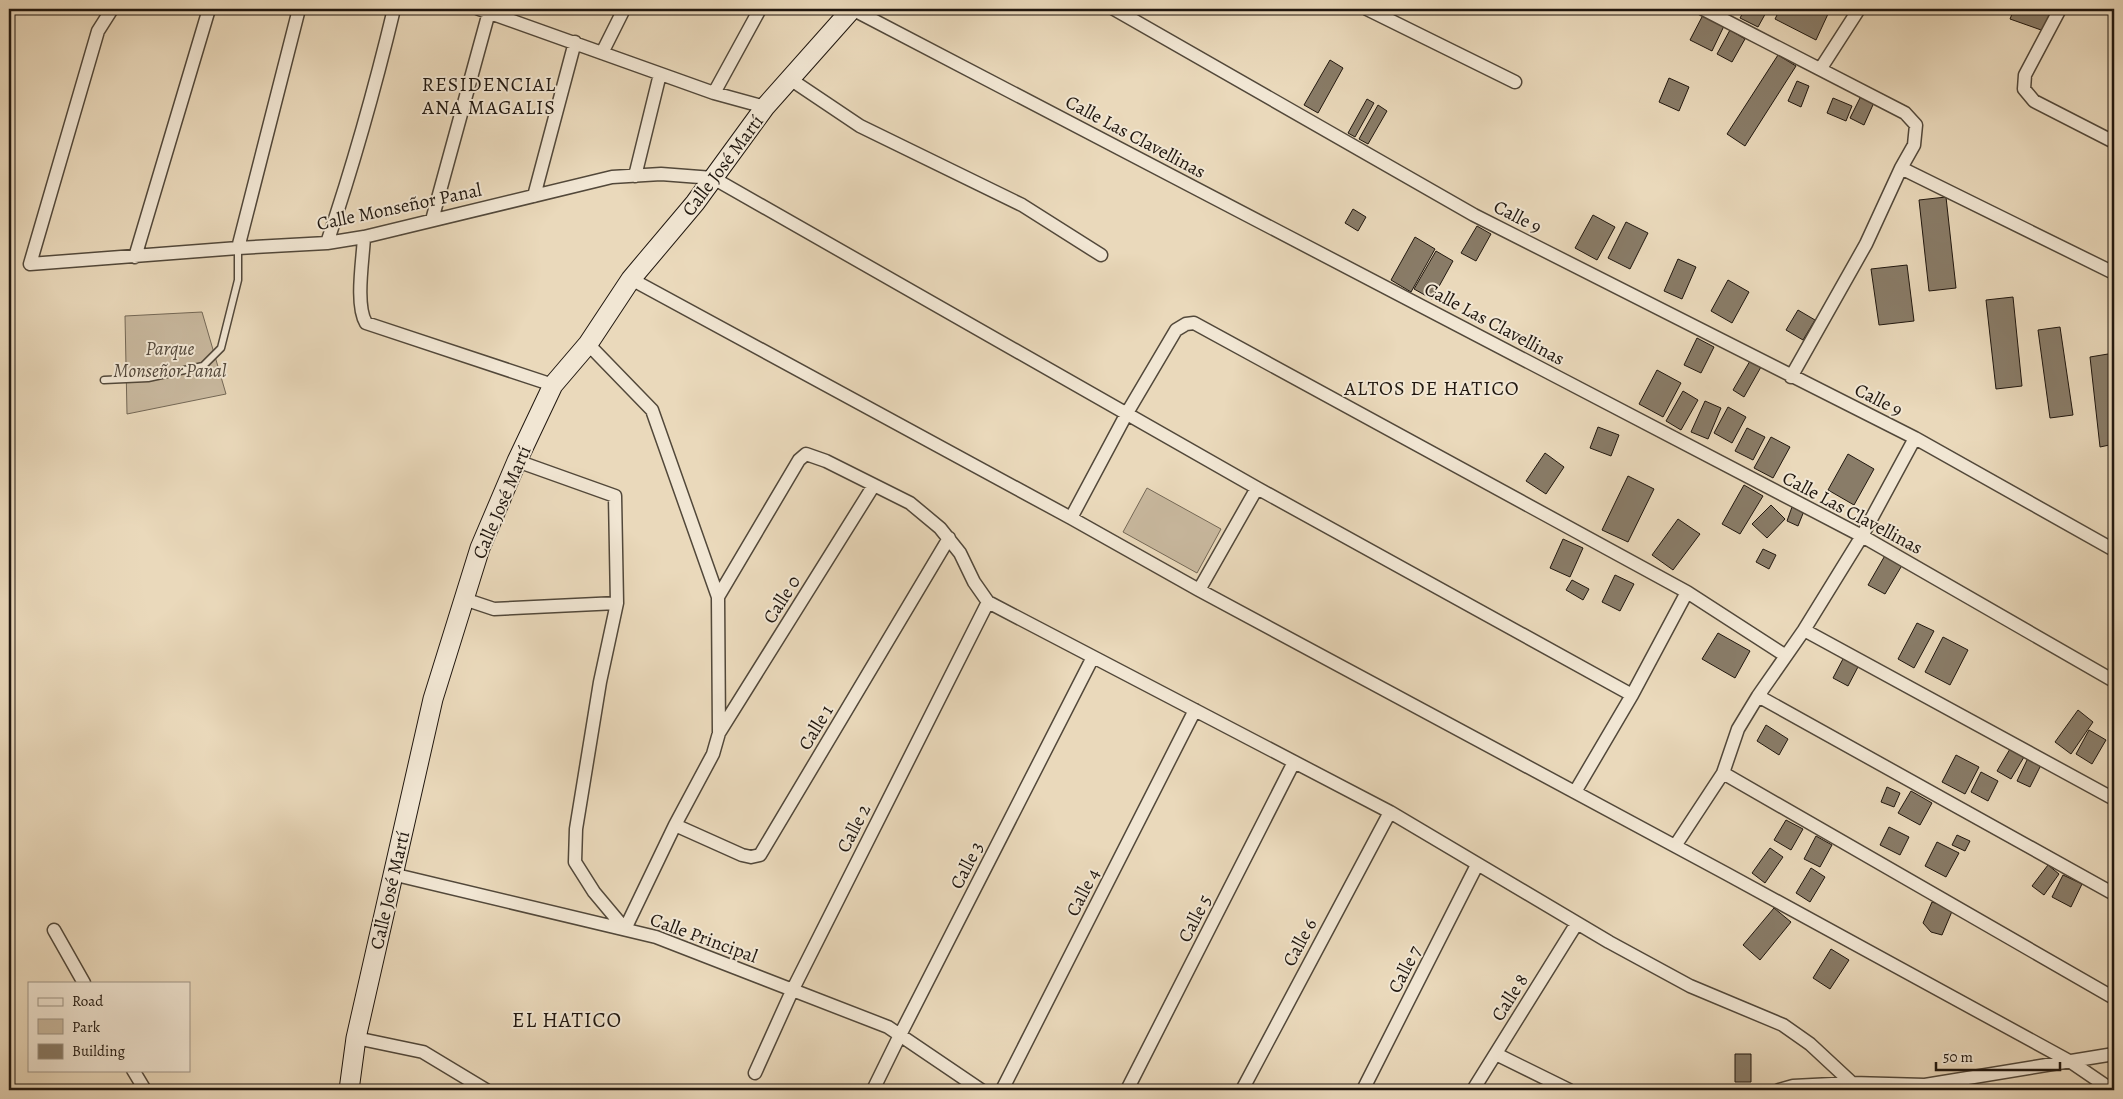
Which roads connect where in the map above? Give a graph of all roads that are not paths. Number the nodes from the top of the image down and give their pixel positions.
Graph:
1 (112, 9) edge
2 (209, 9) edge
3 (299, 9) edge
4 (394, 9) edge
5 (624, 9) edge
6 (760, 9) edge
7 (852, 9) edge
8 (1114, 9) edge
9 (1367, 9) edge
10 (1703, 9) edge
11 (1857, 9) edge
12 (2060, 9) edge
13 (494, 12) edge
14 (575, 42) junction
15 (602, 53) junction
16 (1821, 68) junction
17 (660, 74) junction
18 (790, 79) junction
19 (1515, 82) dead end
20 (714, 93) junction
21 (766, 107) junction
22 (2114, 142) edge
23 (1901, 168) junction
24 (635, 176) junction
25 (713, 178) junction
26 (534, 196) junction
27 (432, 220) junction
28 (364, 237) junction
29 (327, 243) junction
30 (238, 248) junction
31 (1101, 255) dead end
32 (136, 257) junction
33 (2114, 273) edge
34 (632, 280) junction
35 (588, 344) junction
36 (1791, 377) junction
37 (104, 380) dead end
38 (554, 385) junction
39 (1127, 413) junction
40 (1915, 438) junction
41 (517, 461) junction
42 (874, 486) junction
43 (1257, 488) junction
44 (1071, 518) junction
45 (1862, 536) junction
46 (949, 538) junction
47 (2114, 550) edge
48 (1200, 590) junction
49 (1687, 592) junction
50 (718, 597) junction
51 (464, 599) junction
52 (988, 602) junction
53 (617, 603) junction
54 (1804, 630) junction
55 (1786, 656) junction
56 (1093, 657) junction
57 (2114, 681) edge
58 (1632, 695) junction
59 (1758, 696) junction
60 (1195, 710) junction
61 (719, 733) junction
62 (1294, 762) junction
63 (1723, 773) junction
64 (1575, 792) junction
65 (2114, 799) edge
66 (1390, 812) junction
67 (675, 825) junction
68 (1675, 846) junction
69 (1477, 865) junction
70 (392, 874) junction
71 (2114, 894) edge
72 (1577, 923) junction
73 (625, 929) junction
74 (54, 930) dead end
75 (83, 982) edge
76 (792, 990) junction
77 (2114, 998) edge
78 (900, 1035) junction
79 (356, 1038) junction
80 (1496, 1054) junction
81 (2114, 1054) edge
82 (2071, 1062) junction
83 (134, 1072) edge
84 (755, 1073) dead end
85 (1852, 1083) junction
86 (1794, 1088) edge
87 (145, 1090) edge
88 (349, 1090) edge
89 (486, 1090) edge
90 (873, 1090) edge
91 (981, 1090) edge
92 (1002, 1090) edge
93 (1127, 1090) edge
94 (1242, 1090) edge
95 (1363, 1090) edge
96 (1473, 1090) edge
97 (1569, 1090) edge
98 (1779, 1090) edge
99 (2112, 1090) edge

1 - 32 street, Calle Monseñor Panal
2 - 32 street
3 - 30 street
4 - 29 street
5 - 15 street
6 - 20 street
7 - 18 main road, Calle José Martí
7 - 45 street, Calle Las Clavellinas
8 - 36 street, Calle 9
9 - 19 street
10 - 16 street
11 - 16 street
12 - 22 street
13 - 14 street
13 - 27 street
14 - 15 street
14 - 26 street
15 - 17 street
16 - 23 street
17 - 20 street
17 - 24 street
18 - 21 main road, Calle José Martí
18 - 31 street
20 - 21 street
21 - 25 main road, Calle José Martí
23 - 33 street
23 - 36 street
24 - 25 street, Calle Monseñor Panal
24 - 26 street, Calle Monseñor Panal
25 - 34 main road, Calle José Martí
25 - 39 street
26 - 27 street, Calle Monseñor Panal
27 - 28 street, Calle Monseñor Panal
28 - 29 street, Calle Monseñor Panal
28 - 38 street
29 - 30 street, Calle Monseñor Panal
30 - 32 street, Calle Monseñor Panal
30 - 37 lane
34 - 35 main road, Calle José Martí
34 - 44 street
35 - 38 main road, Calle José Martí
35 - 50 street
36 - 40 street, Calle 9
38 - 41 main road, Calle José Martí
39 - 43 street
39 - 44 street
39 - 49 street
40 - 45 street
40 - 47 street, Calle 9
41 - 51 main road, Calle José Martí
41 - 53 street
42 - 46 street
42 - 50 street
42 - 61 street, Calle 0
43 - 48 street
43 - 58 street
44 - 48 street
45 - 54 street
45 - 57 street, Calle Las Clavellinas
46 - 52 street
46 - 67 street, Calle 1
48 - 64 street
49 - 55 street
49 - 58 street
50 - 61 street
51 - 53 street
51 - 70 main road, Calle José Martí
52 - 56 street
52 - 76 street, Calle 2
53 - 73 street
54 - 55 street
54 - 65 street
55 - 59 street
56 - 60 street
56 - 78 street, Calle 3
58 - 64 street
59 - 63 street
59 - 71 street
60 - 62 street
60 - 92 street, Calle 4
61 - 67 street
62 - 66 street
62 - 93 street, Calle 5
63 - 68 street
63 - 77 street
64 - 68 street
66 - 69 street
66 - 94 street, Calle 6
67 - 73 street
68 - 82 street
69 - 72 street
69 - 95 street, Calle 7
70 - 73 street, Calle Principal
70 - 79 main road, Calle José Martí
72 - 80 street, Calle 8
72 - 85 street
73 - 76 street, Calle Principal
74 - 75 street
76 - 78 street, Calle Principal
76 - 84 street, Calle 2
78 - 90 street, Calle 3
78 - 91 street, Calle Principal
79 - 88 main road, Calle José Martí
79 - 89 street
80 - 96 street, Calle 8
80 - 97 street
81 - 82 street
82 - 85 street
82 - 99 street
83 - 87 street
85 - 86 street
86 - 98 street

